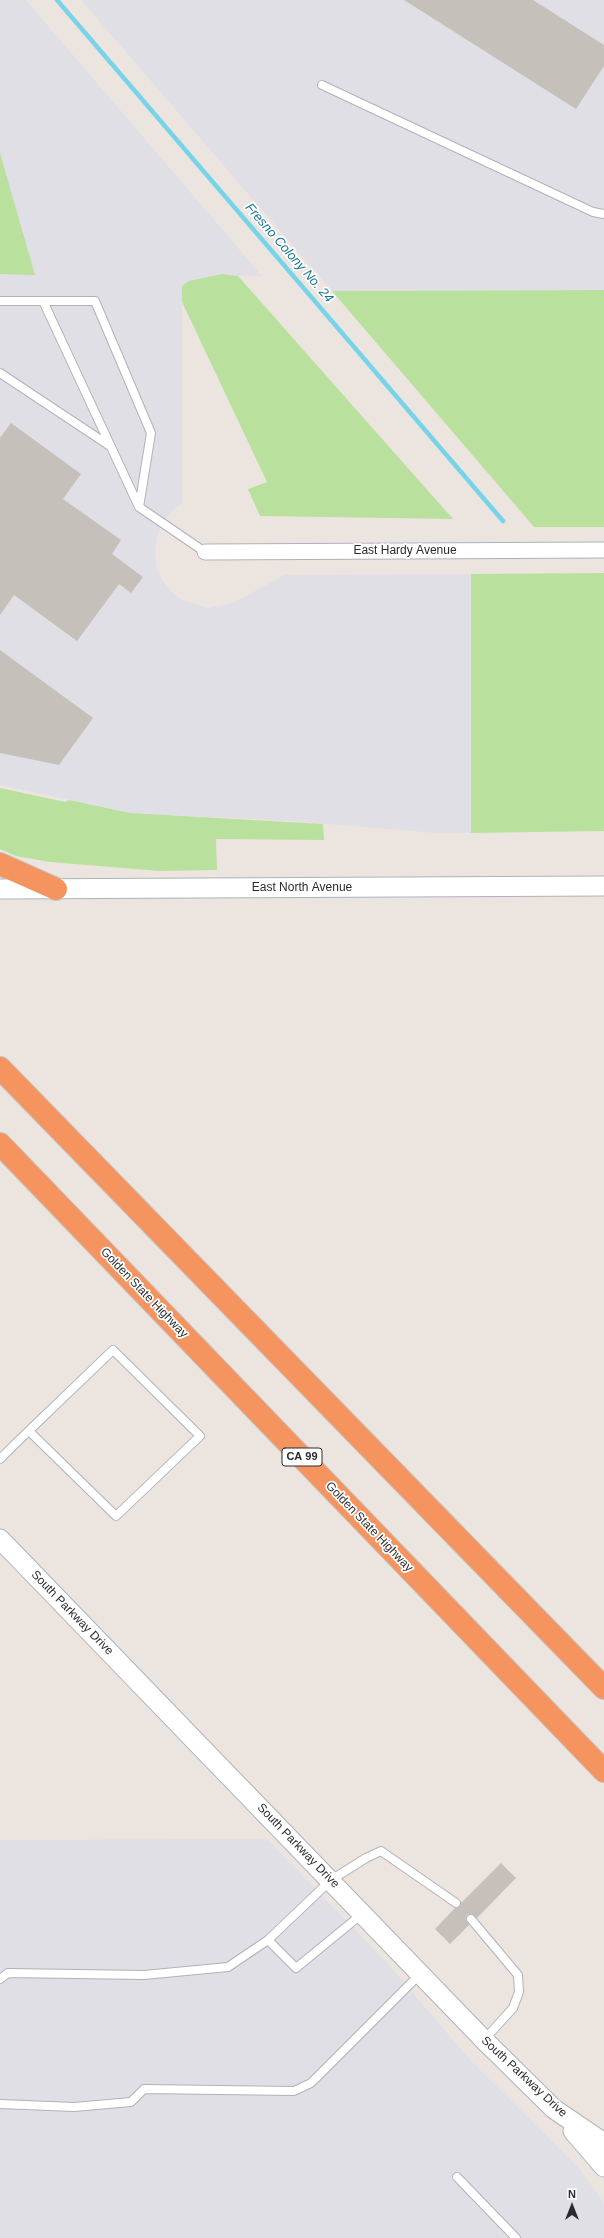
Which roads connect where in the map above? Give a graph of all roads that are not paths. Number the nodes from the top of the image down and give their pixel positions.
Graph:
1 (322, 85) dead end
2 (604, 214) edge
3 (0, 301) edge
4 (43, 301) junction
5 (0, 373) edge
6 (111, 446) junction
7 (139, 507) junction
8 (604, 550) edge
9 (205, 552) joint
10 (0, 864) edge
11 (604, 886) edge
12 (56, 888) junction
13 (0, 889) edge
14 (0, 1068) edge
15 (0, 1144) edge
16 (29, 1431) junction
17 (0, 1459) edge
18 (0, 1539) edge
19 (604, 1688) edge
20 (604, 1771) edge
21 (331, 1880) junction
22 (456, 1903) dead end
23 (362, 1914) junction
24 (471, 1919) dead end
25 (268, 1940) junction
26 (420, 1974) junction
27 (0, 1979) edge
28 (484, 2040) junction
29 (0, 2104) edge
30 (554, 2109) junction
31 (604, 2143) edge
32 (604, 2168) edge
33 (457, 2177) dead end
34 (516, 2238) edge

1 - 2 lane
3 - 4 lane
4 - 6 lane
4 - 7 lane
5 - 6 lane
6 - 7 lane
7 - 9 lane
8 - 9 street, East Hardy Avenue
10 - 12 highway
11 - 12 street, East North Avenue
12 - 13 street, East North Avenue
14 - 19 highway
15 - 20 highway, Golden State Highway / CA 99
16 - 16 lane
16 - 17 lane
18 - 21 street, South Parkway Drive
21 - 22 lane
21 - 23 street, South Parkway Drive
21 - 25 lane
23 - 25 lane
23 - 26 street, South Parkway Drive
24 - 28 lane
25 - 27 lane
26 - 28 street, South Parkway Drive
26 - 29 lane
28 - 30 street, South Parkway Drive
30 - 31 street, South Parkway Drive
30 - 32 street
33 - 34 lane

